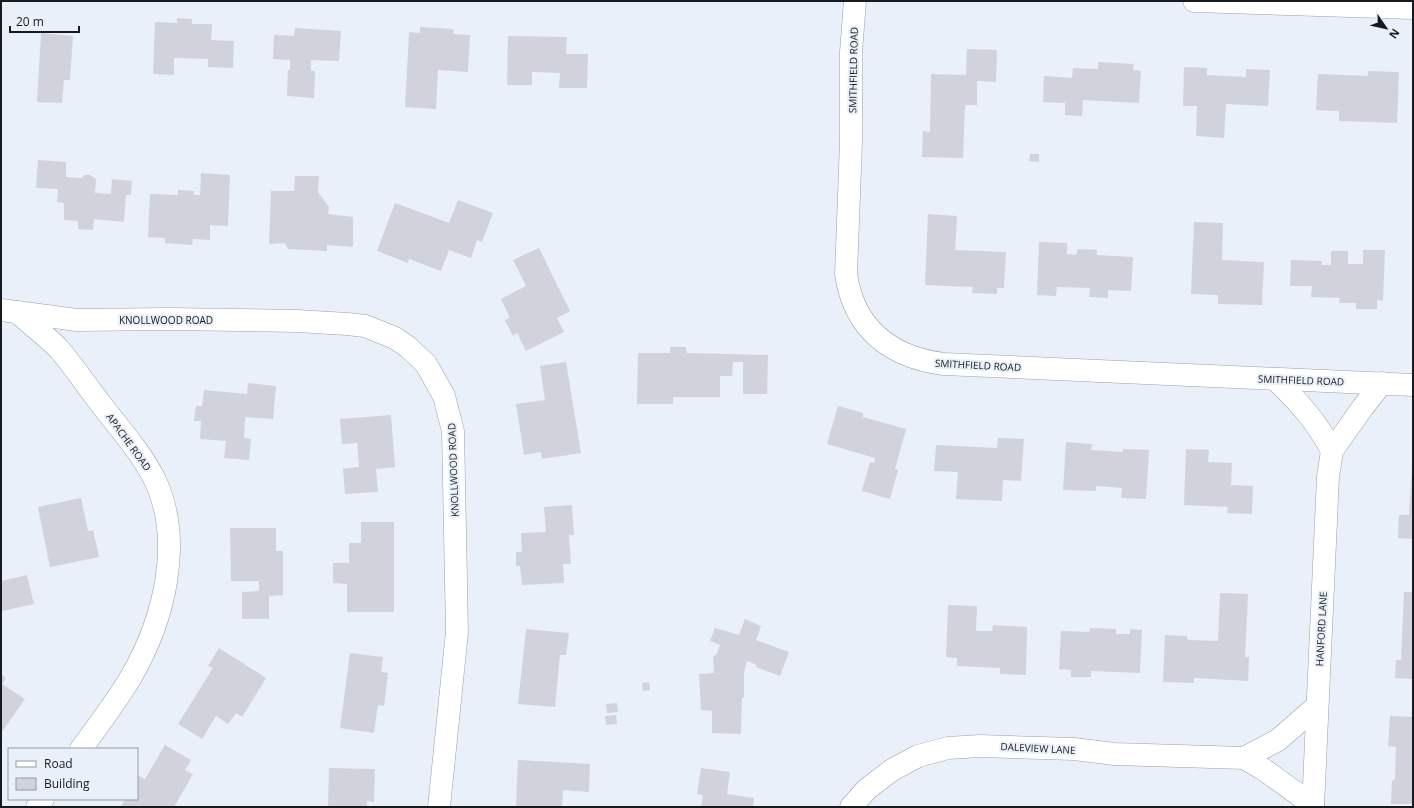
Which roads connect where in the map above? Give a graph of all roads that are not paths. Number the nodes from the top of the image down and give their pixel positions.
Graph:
1 (855, 1) edge
2 (1194, 1) edge
3 (1405, 5) edge
4 (1, 295) edge
5 (10, 312) edge
6 (1275, 379) junction
7 (1382, 384) junction
8 (1413, 385) edge
9 (1332, 451) junction
10 (1317, 706) junction
11 (82, 748) edge
12 (1244, 758) junction
13 (1313, 806) edge
14 (439, 807) edge
15 (852, 807) edge

1 - 6 street, SMITHFIELD ROAD
2 - 3 street
4 - 5 street, APACHE ROAD
5 - 11 street, APACHE ROAD
5 - 14 street, KNOLLWOOD ROAD
6 - 7 street, SMITHFIELD ROAD
6 - 9 street
7 - 8 street, SMITHFIELD ROAD
7 - 9 street, HANFORD LANE
9 - 10 street, HANFORD LANE
10 - 12 street, DALEVIEW LANE
10 - 13 street, HANFORD LANE
12 - 13 street, DALEVIEW LANE
12 - 15 street, DALEVIEW LANE

